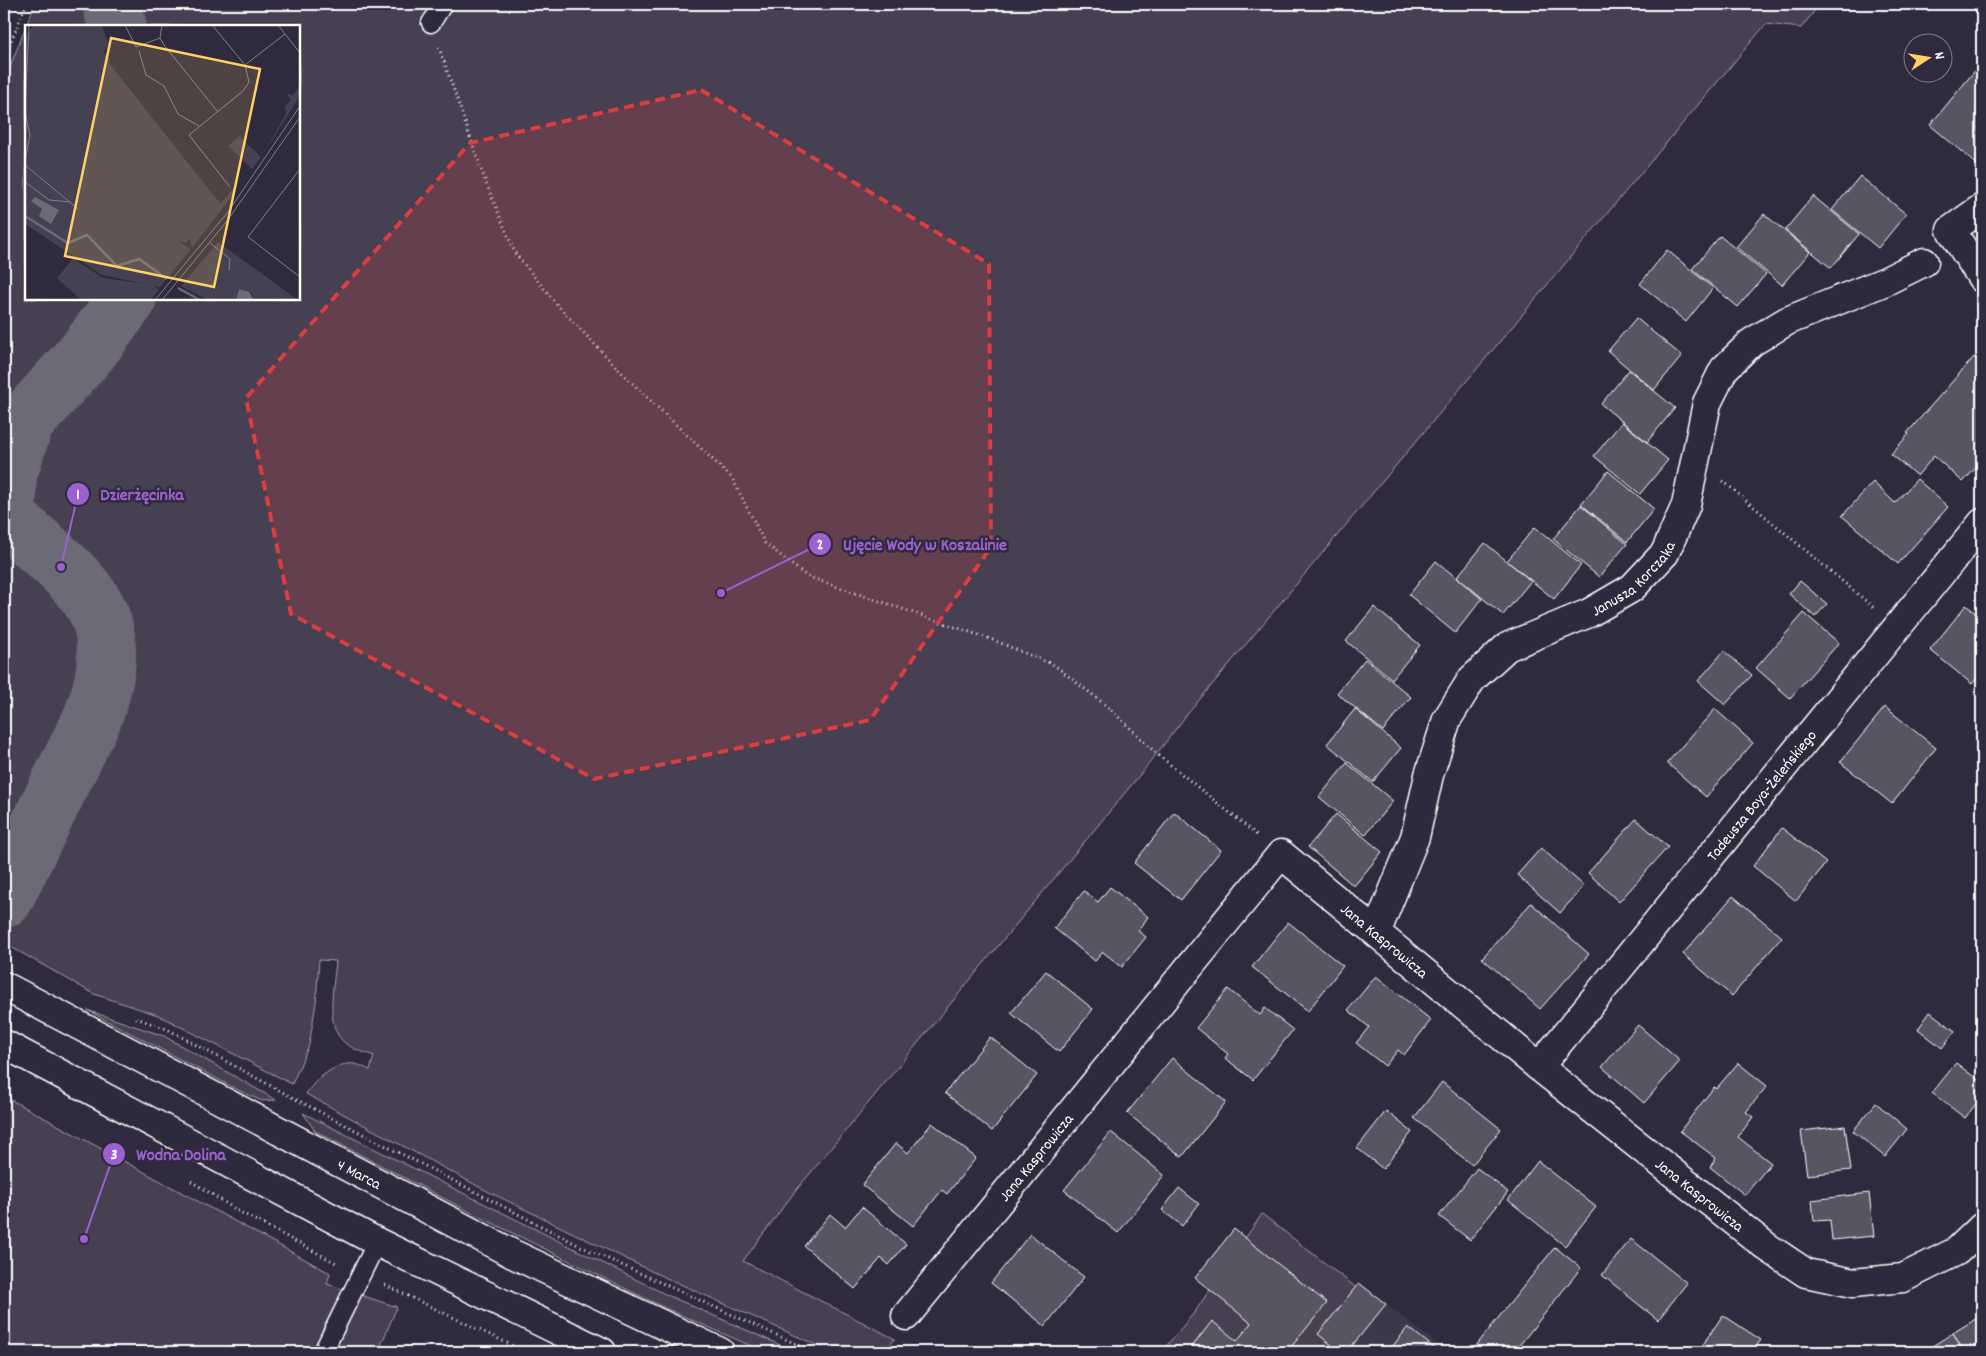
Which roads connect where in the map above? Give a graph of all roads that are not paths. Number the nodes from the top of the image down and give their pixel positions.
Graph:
1 (443, 4) edge
2 (431, 23) road end
3 (1982, 208) edge
4 (1924, 262) dead end
5 (1982, 278) edge
6 (1982, 523) edge
7 (1377, 931) junction
8 (4, 986) edge
9 (4, 1044) edge
10 (1539, 1067) junction
11 (1982, 1228) edge
12 (377, 1242) junction
13 (906, 1316) dead end
14 (323, 1352) edge
15 (602, 1352) edge
16 (720, 1352) edge

1 - 2 lane
3 - 5 street
4 - 7 street, Janusza Korczaka
6 - 10 street, Tadeusza Boya-Żeleńskiego
7 - 10 street, Jana Kasprowicza
7 - 13 street, Jana Kasprowicza
8 - 16 street, 4 Marca
9 - 12 street
10 - 11 street, Jana Kasprowicza
12 - 14 lane
12 - 15 street

